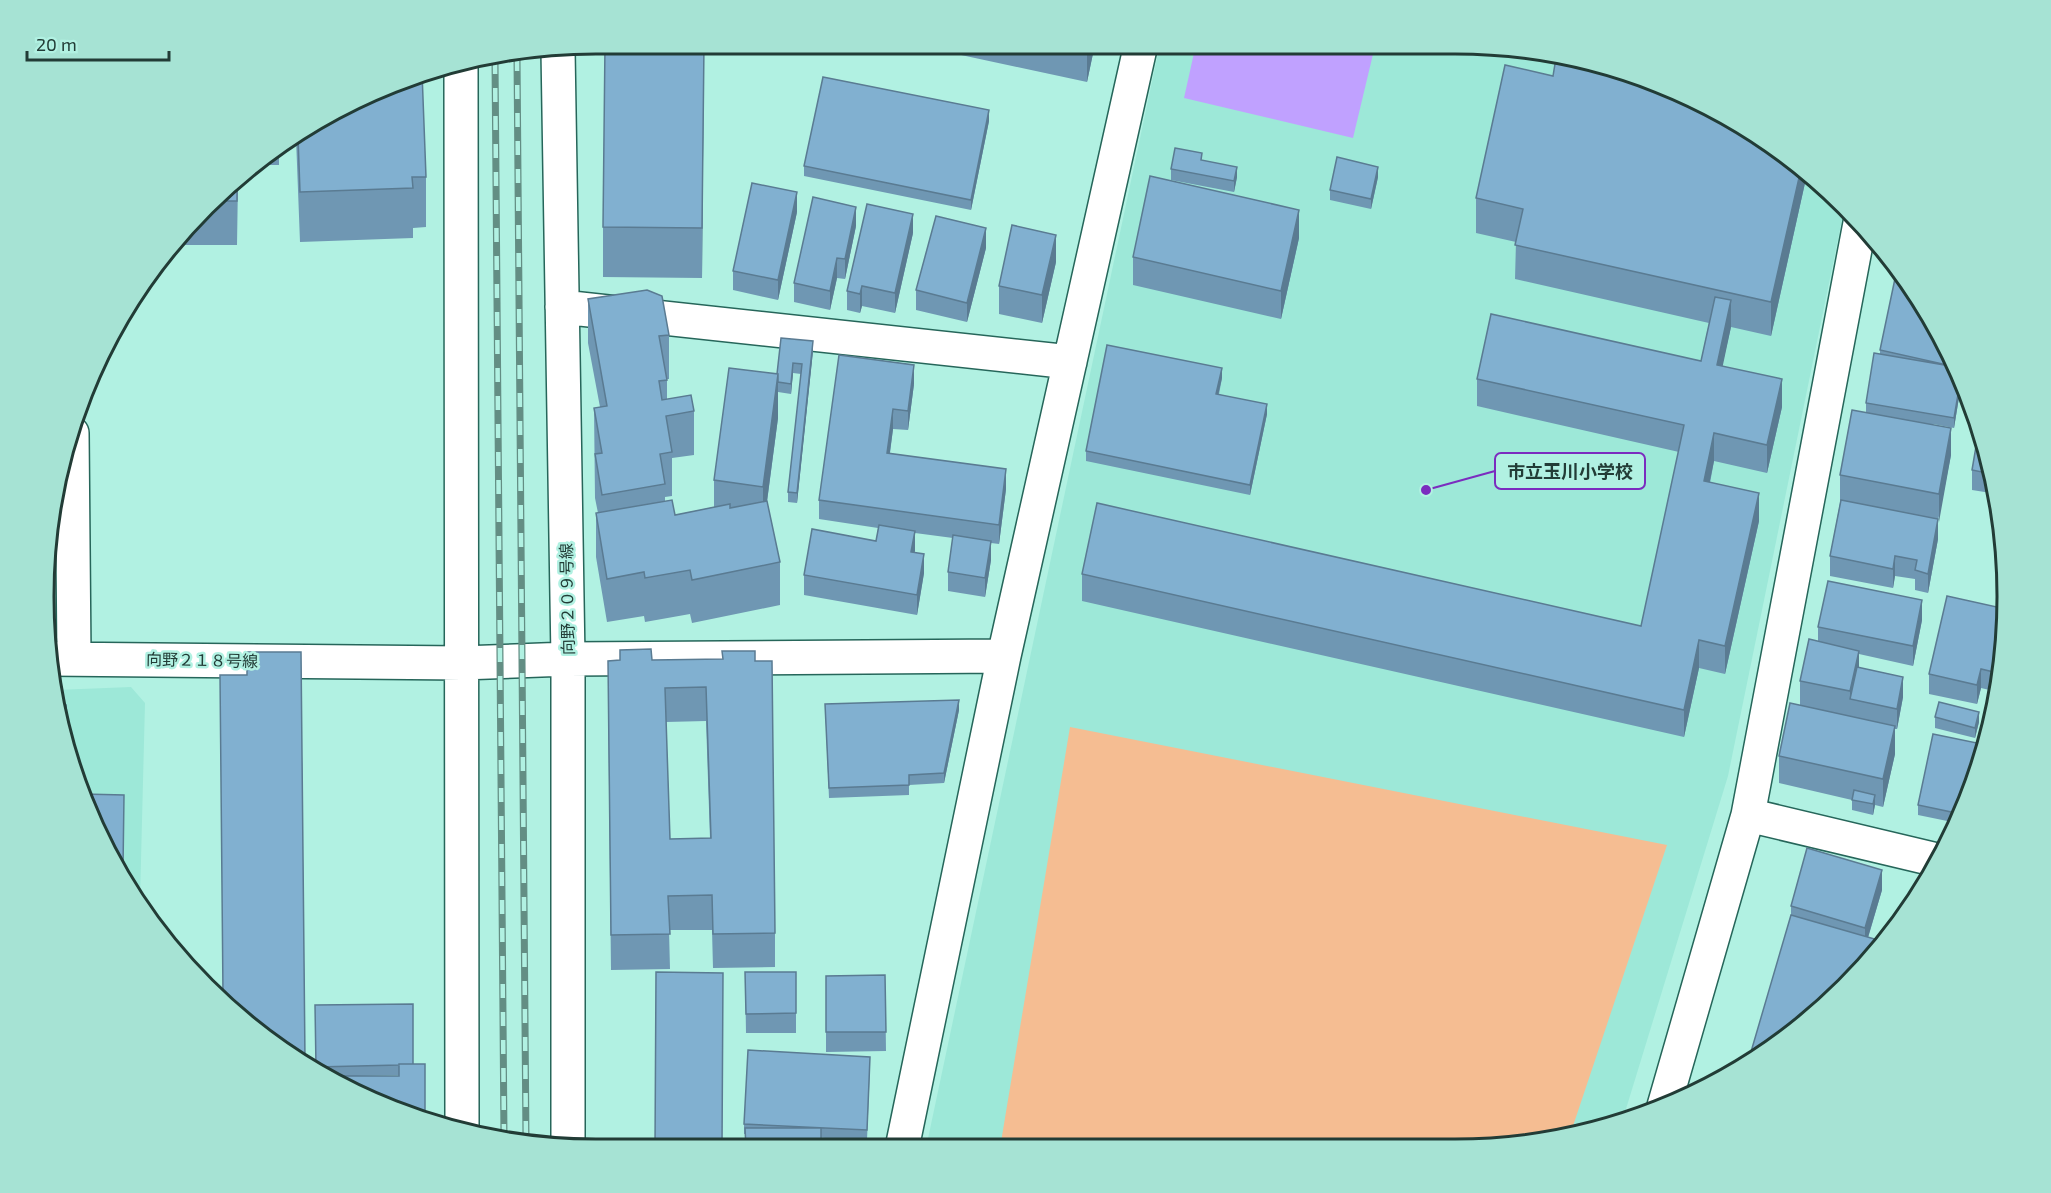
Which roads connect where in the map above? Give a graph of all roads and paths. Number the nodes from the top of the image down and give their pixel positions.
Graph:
1 (1139, 54) edge
2 (558, 55) edge
3 (460, 71) edge
4 (1858, 234) edge
5 (562, 307) junction
6 (1070, 362) junction
7 (71, 462) edge
8 (1004, 656) junction
9 (62, 658) edge
10 (568, 659) junction
11 (462, 663) junction
12 (1748, 815) junction
13 (1929, 858) edge
14 (1667, 1096) edge
15 (462, 1122) edge
16 (568, 1138) edge
17 (904, 1139) edge

1 - 6 street
2 - 5 street, 向野２０９号線
3 - 11 street
4 - 12 street
5 - 6 street
5 - 10 street, 向野２０９号線
6 - 8 street
7 - 9 street
8 - 10 street, 向野２１８号線
8 - 17 street
9 - 11 street, 向野２１８号線
10 - 11 street, 向野２１８号線
10 - 16 street, 向野２０９号線
11 - 15 street
12 - 13 street
12 - 14 street

